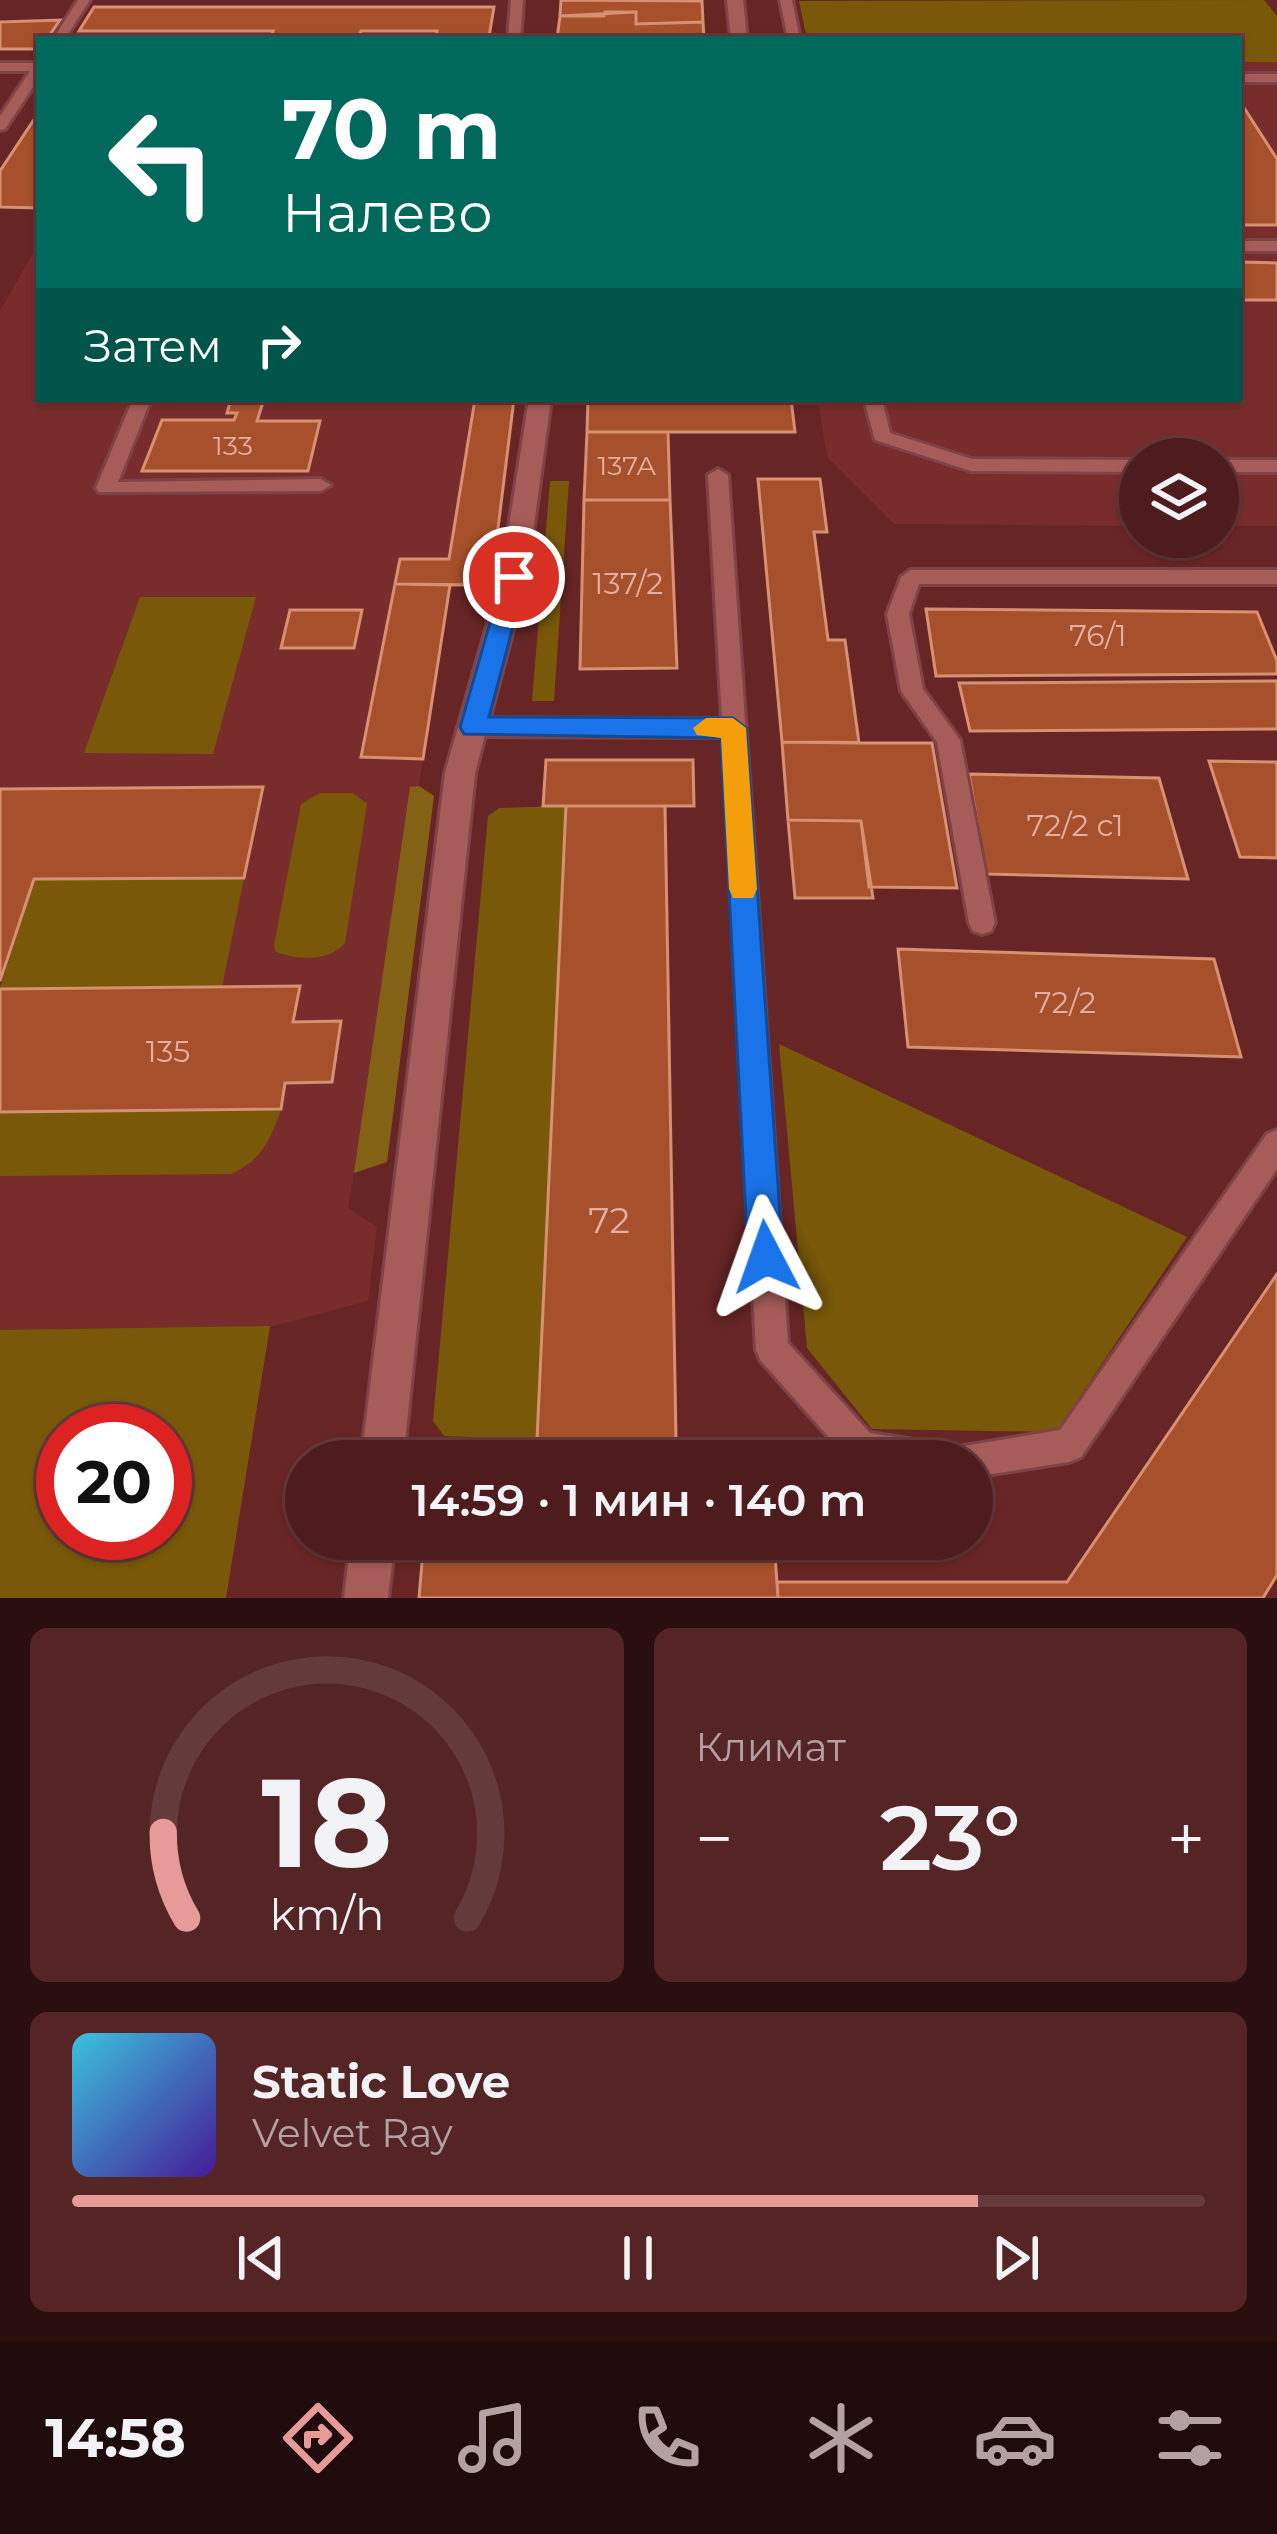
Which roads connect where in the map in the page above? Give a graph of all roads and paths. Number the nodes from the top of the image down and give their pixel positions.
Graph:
1 (84, 0) edge
2 (517, 0) edge
3 (735, 0) edge
4 (786, 0) edge
5 (60, 36) edge
6 (514, 36) edge
7 (739, 36) edge
8 (793, 36) edge
9 (0, 67) edge
10 (36, 68) edge
11 (36, 72) edge
12 (1242, 78) edge
13 (1277, 78) edge
14 (0, 126) edge
15 (1242, 246) edge
16 (1277, 246) edge
17 (141, 402) edge
18 (540, 402) edge
19 (874, 402) edge
20 (1119, 466) edge
21 (1239, 466) edge
22 (1277, 466) edge
23 (718, 475) dead end
24 (321, 485) dead end
25 (1277, 577) edge
26 (473, 727) junction
27 (733, 728) junction
28 (982, 923) dead end
29 (1277, 1144) edge
30 (384, 1440) edge
31 (854, 1440) edge
32 (993, 1457) edge
33 (371, 1560) edge
34 (366, 1598) edge

1 - 5 lane
2 - 6 lane
3 - 7 street
4 - 8 lane
9 - 10 lane
11 - 14 lane
12 - 13 lane
15 - 16 lane
17 - 24 lane
18 - 26 street
19 - 20 lane
21 - 22 lane
23 - 27 lane
25 - 28 lane
26 - 27 lane
26 - 30 street
27 - 31 lane
29 - 32 lane
33 - 34 street

